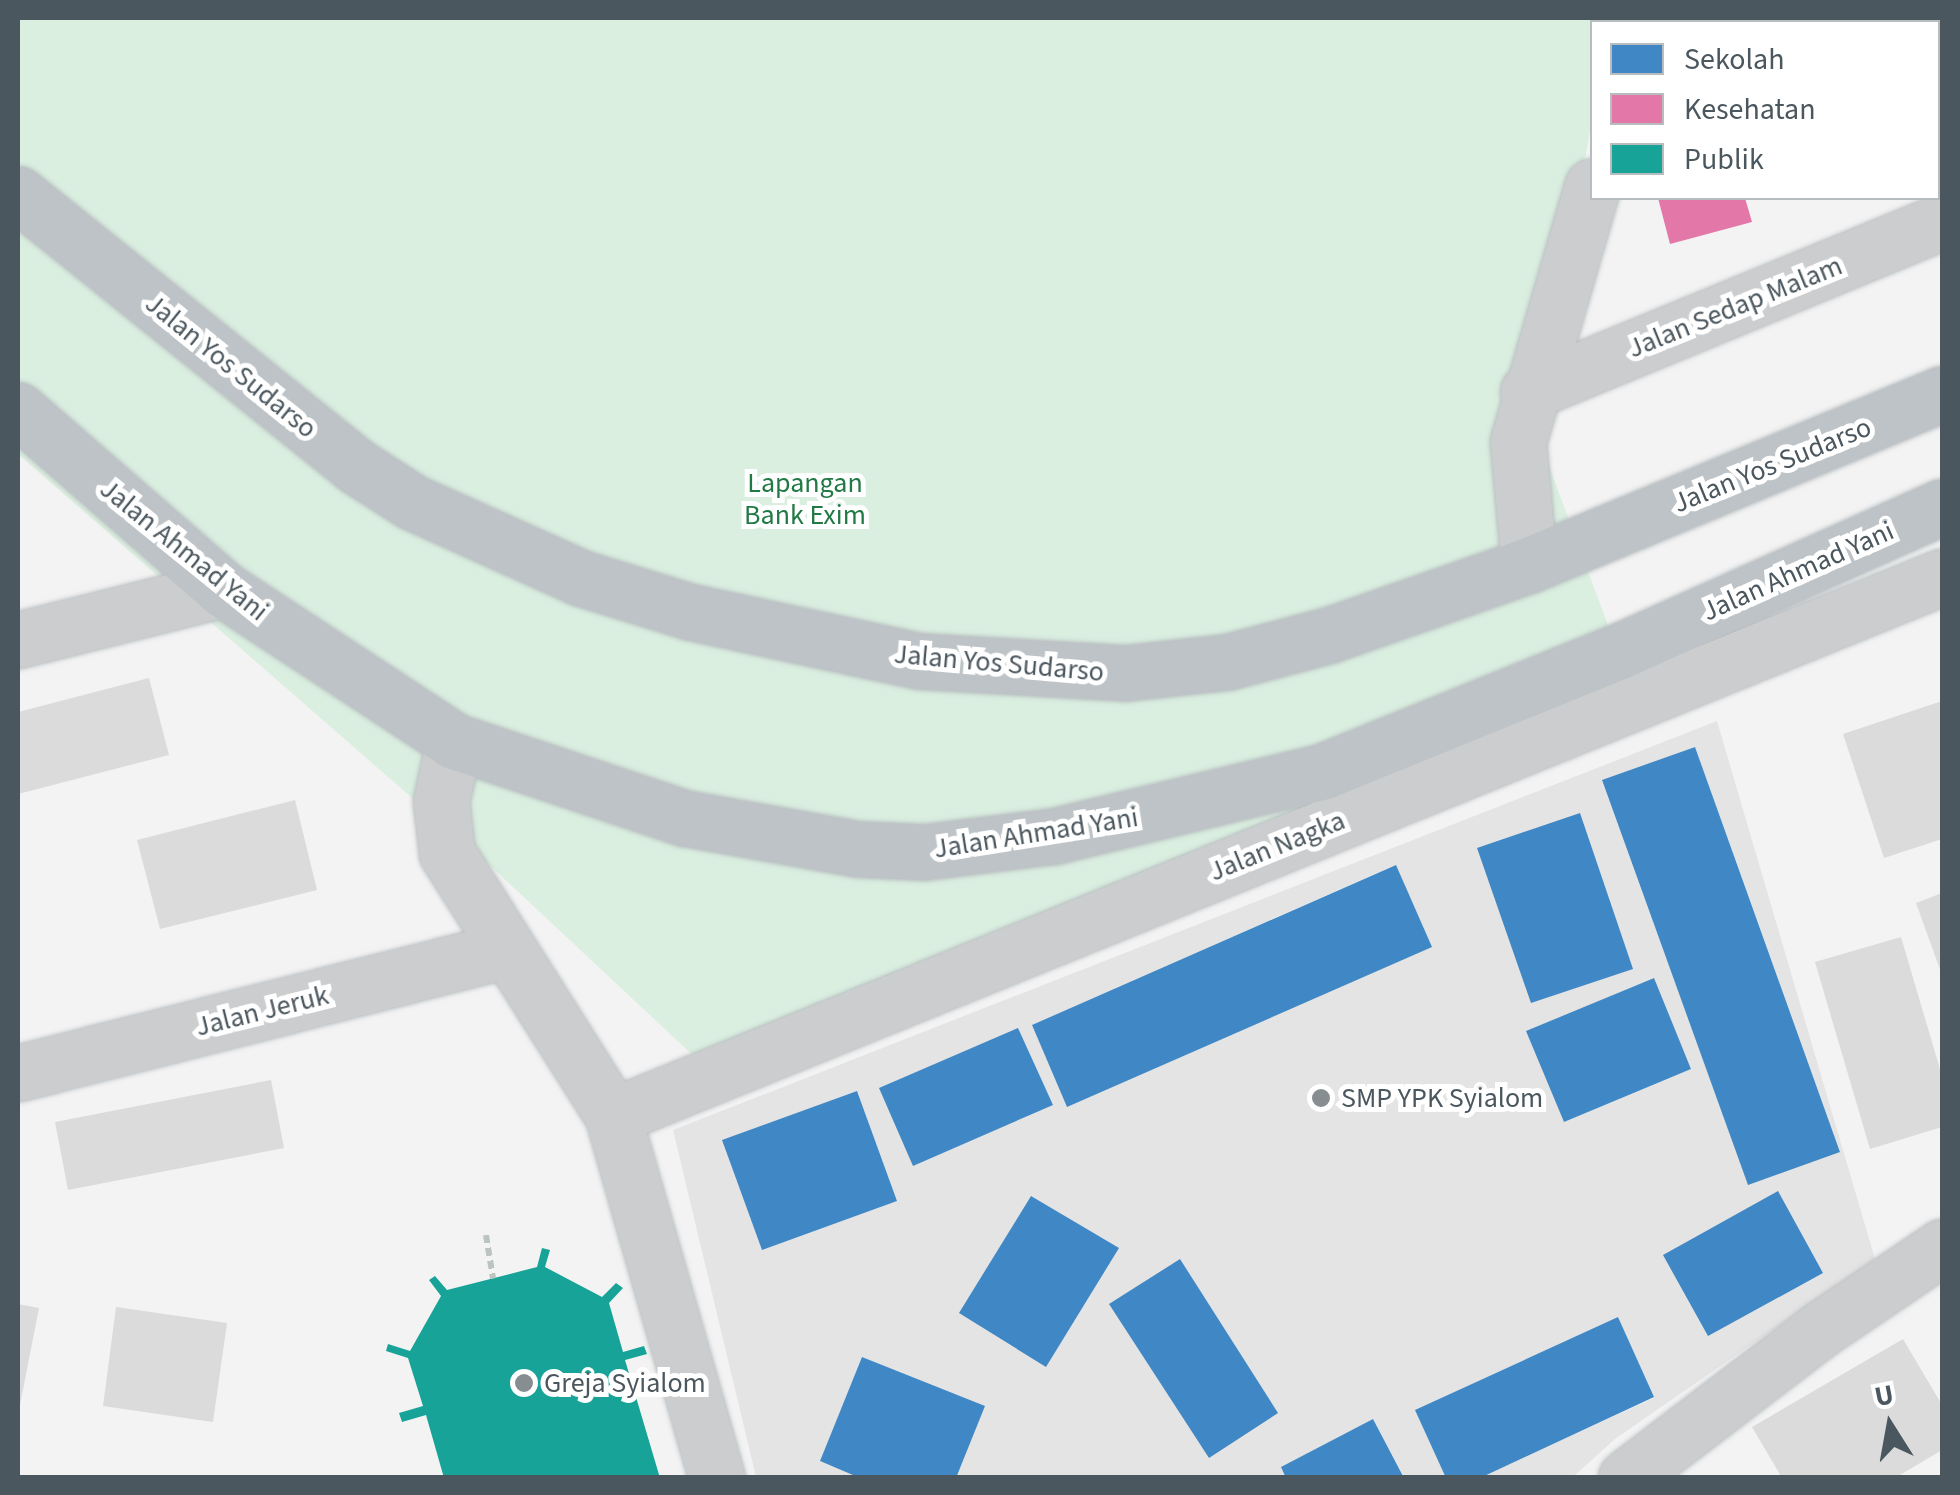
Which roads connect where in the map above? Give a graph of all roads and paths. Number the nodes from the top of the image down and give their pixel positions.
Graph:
1 (1590, 193) edge
2 (18, 194) edge
3 (1942, 221) edge
4 (1528, 392) junction
5 (1942, 394) edge
6 (18, 410) edge
7 (1942, 507) edge
8 (1529, 565) junction
9 (1942, 577) edge
10 (223, 590) junction
11 (18, 640) edge
12 (454, 741) junction
13 (506, 950) junction
14 (18, 1073) edge
15 (613, 1116) junction
16 (486, 1234) dead end
17 (1942, 1247) edge
18 (493, 1278) dead end
19 (717, 1478) edge
20 (1626, 1478) edge

1 - 4 street
2 - 8 highway, Jalan Yos Sudarso
3 - 4 street, Jalan Sedap Malam
4 - 8 street
5 - 8 highway, Jalan Yos Sudarso
6 - 10 highway, Jalan Ahmad Yani
7 - 12 highway, Jalan Ahmad Yani
9 - 15 street, Jalan Nagka
10 - 11 street
10 - 12 highway, Jalan Ahmad Yani
12 - 13 street
13 - 14 street, Jalan Jeruk
13 - 15 street
15 - 19 street
16 - 18 path
17 - 20 street

